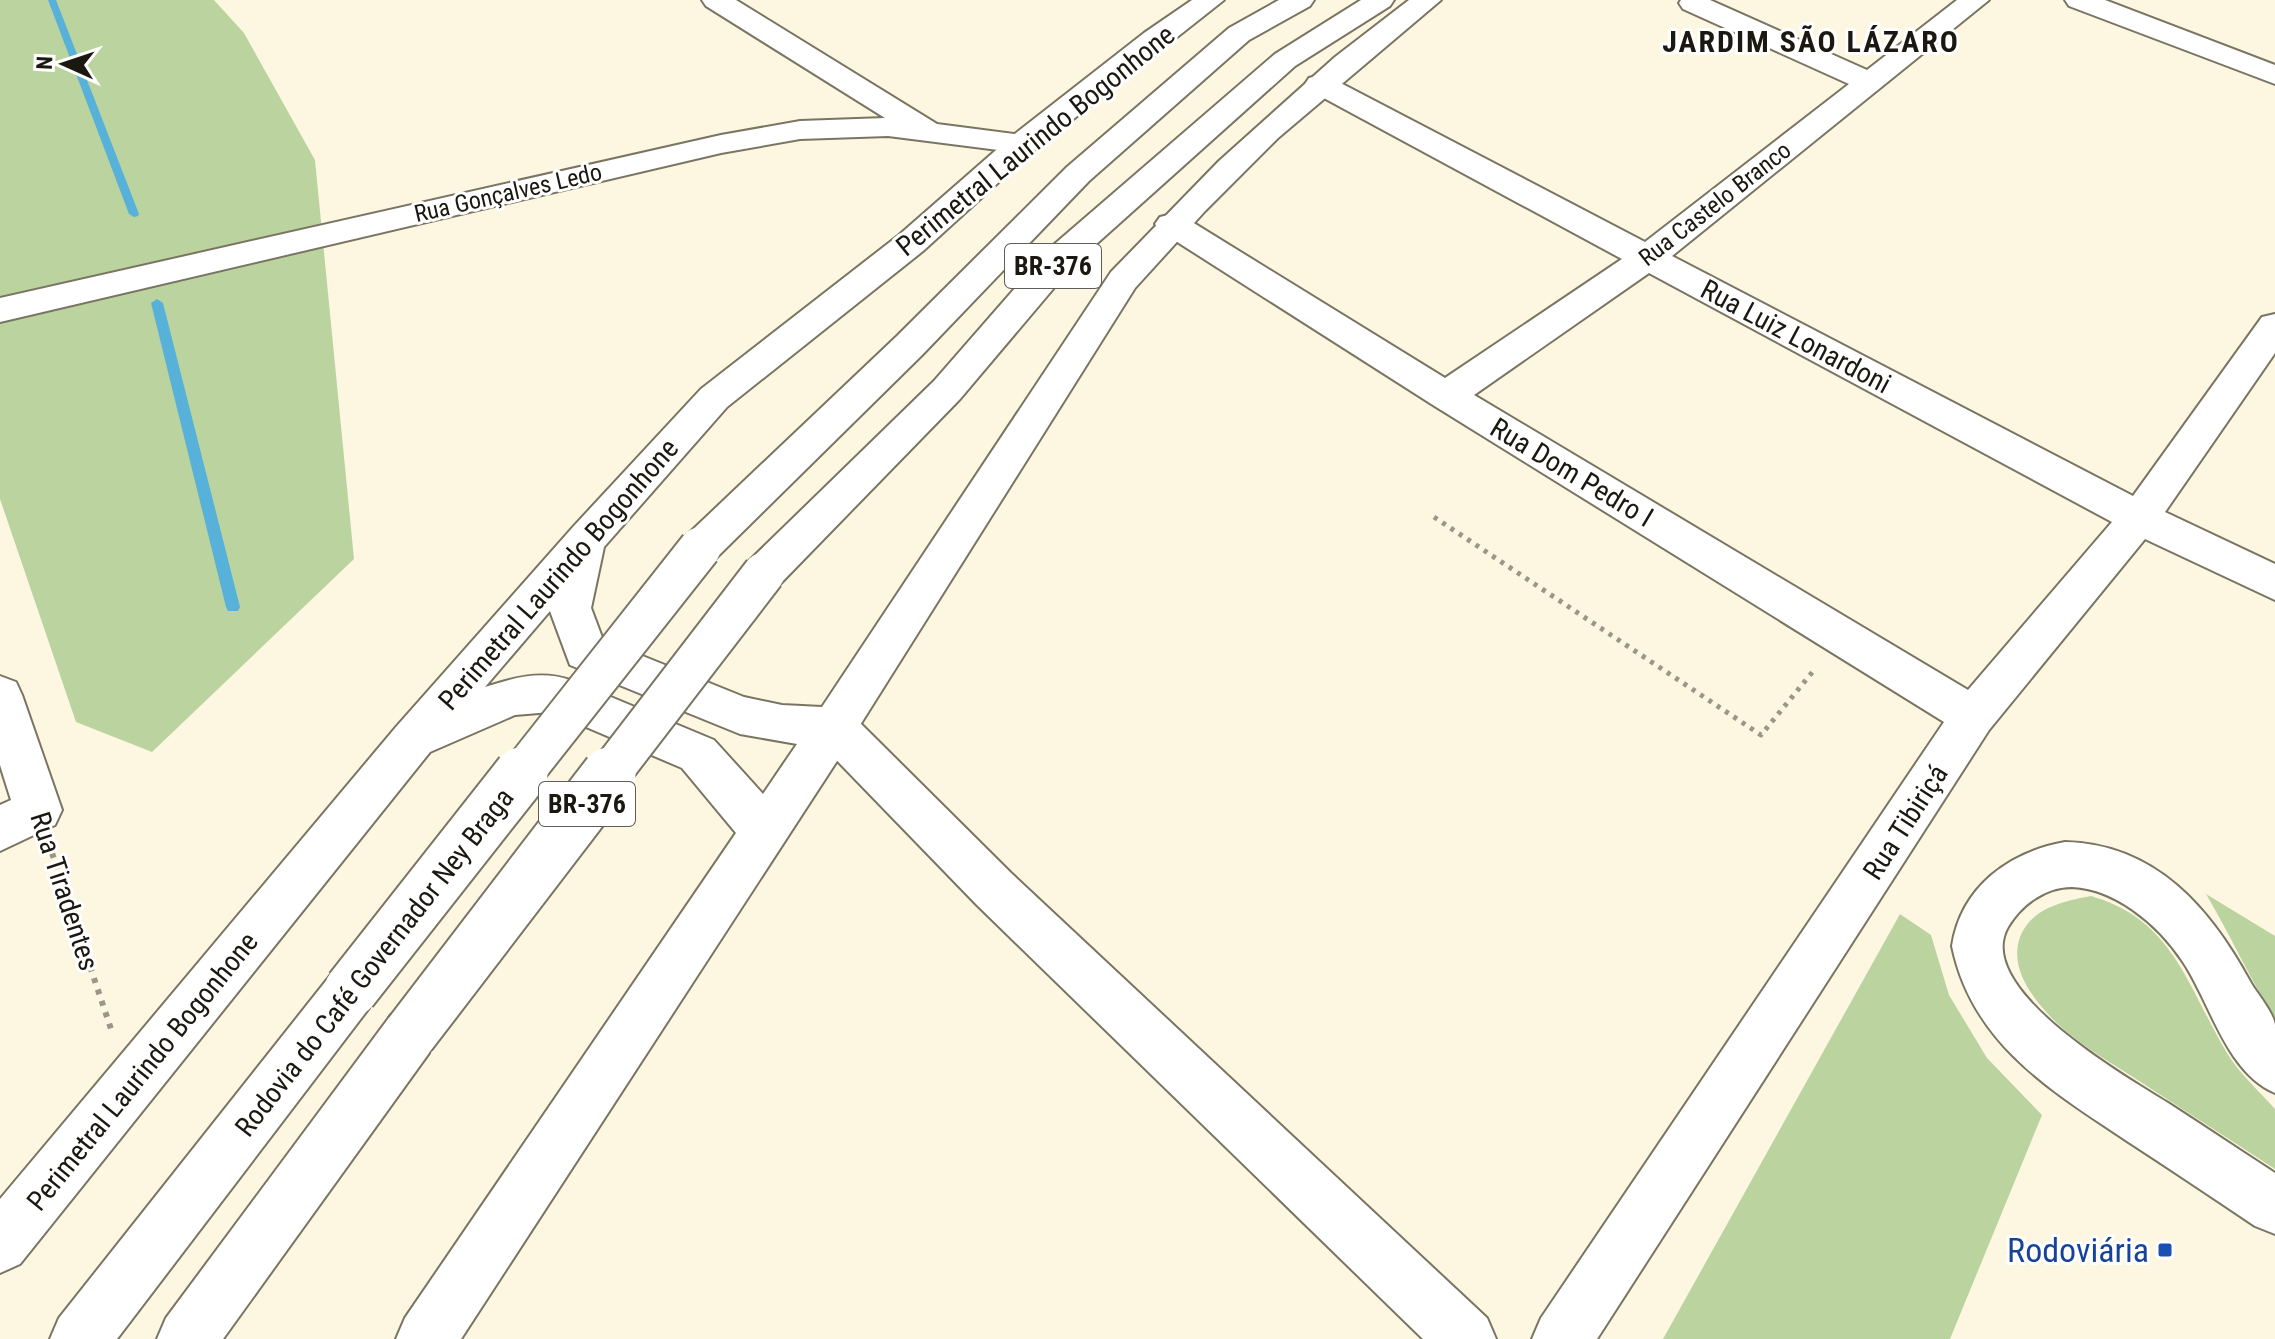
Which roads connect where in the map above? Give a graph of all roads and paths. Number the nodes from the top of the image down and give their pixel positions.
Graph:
1 (716, 0) edge
2 (1210, 0) edge
3 (1300, 0) edge
4 (1380, 0) edge
5 (1427, 0) edge
6 (1975, 0) edge
7 (2079, 0) edge
8 (1693, 3) dead end
9 (2275, 75) edge
10 (1871, 83) junction
11 (1320, 84) junction
12 (931, 132) junction
13 (1022, 144) junction
14 (1172, 224) junction
15 (1648, 257) junction
16 (0, 310) edge
17 (2275, 326) edge
18 (1446, 396) junction
19 (1434, 517) dead end
20 (2139, 518) junction
21 (587, 538) junction
22 (2275, 583) edge
23 (1842, 635) junction
24 (0, 695) edge
25 (1973, 716) junction
26 (834, 727) junction
27 (412, 741) junction
28 (19, 819) edge
29 (765, 831) junction
30 (2275, 1066) edge
31 (130, 1087) junction
32 (2275, 1206) edge
33 (0, 1244) edge
34 (80, 1339) edge
35 (187, 1339) edge
36 (426, 1339) edge
37 (1466, 1339) edge
38 (1562, 1339) edge

1 - 12 main road
2 - 13 main road, Perimetral Laurindo Bogonhone
3 - 34 main road, Rodovia do Café Governador Ney Braga / BR-376, bridge
4 - 35 main road, BR-376, bridge
5 - 11 main road
6 - 10 main road, Rua Castelo Branco
7 - 9 main road
8 - 10 main road
10 - 15 main road, Rua Castelo Branco
11 - 14 main road
11 - 15 main road, Rua Luiz Lonardoni
12 - 13 main road, Rua Gonçalves Ledo
12 - 16 main road, Rua Gonçalves Ledo
13 - 21 main road, Perimetral Laurindo Bogonhone
14 - 18 main road, Rua Dom Pedro I
14 - 26 main road
15 - 18 main road, Rua Castelo Branco
15 - 20 main road, Rua Luiz Lonardoni
17 - 20 main road, Rua Tibiriçá
18 - 23 main road, Rua Dom Pedro I
19 - 23 path
20 - 22 main road, Rua Luiz Lonardoni
20 - 25 main road, Rua Tibiriçá
21 - 26 main road
21 - 27 main road, Perimetral Laurindo Bogonhone
23 - 25 main road, Rua Dom Pedro I
24 - 28 main road, Rua Tiradentes
25 - 38 main road, Rua Tibiriçá
26 - 29 main road
26 - 37 main road
27 - 29 main road
27 - 31 main road, Perimetral Laurindo Bogonhone
28 - 31 path, Rua Tiradentes
29 - 36 main road
30 - 32 main road
31 - 33 main road, Perimetral Laurindo Bogonhone

